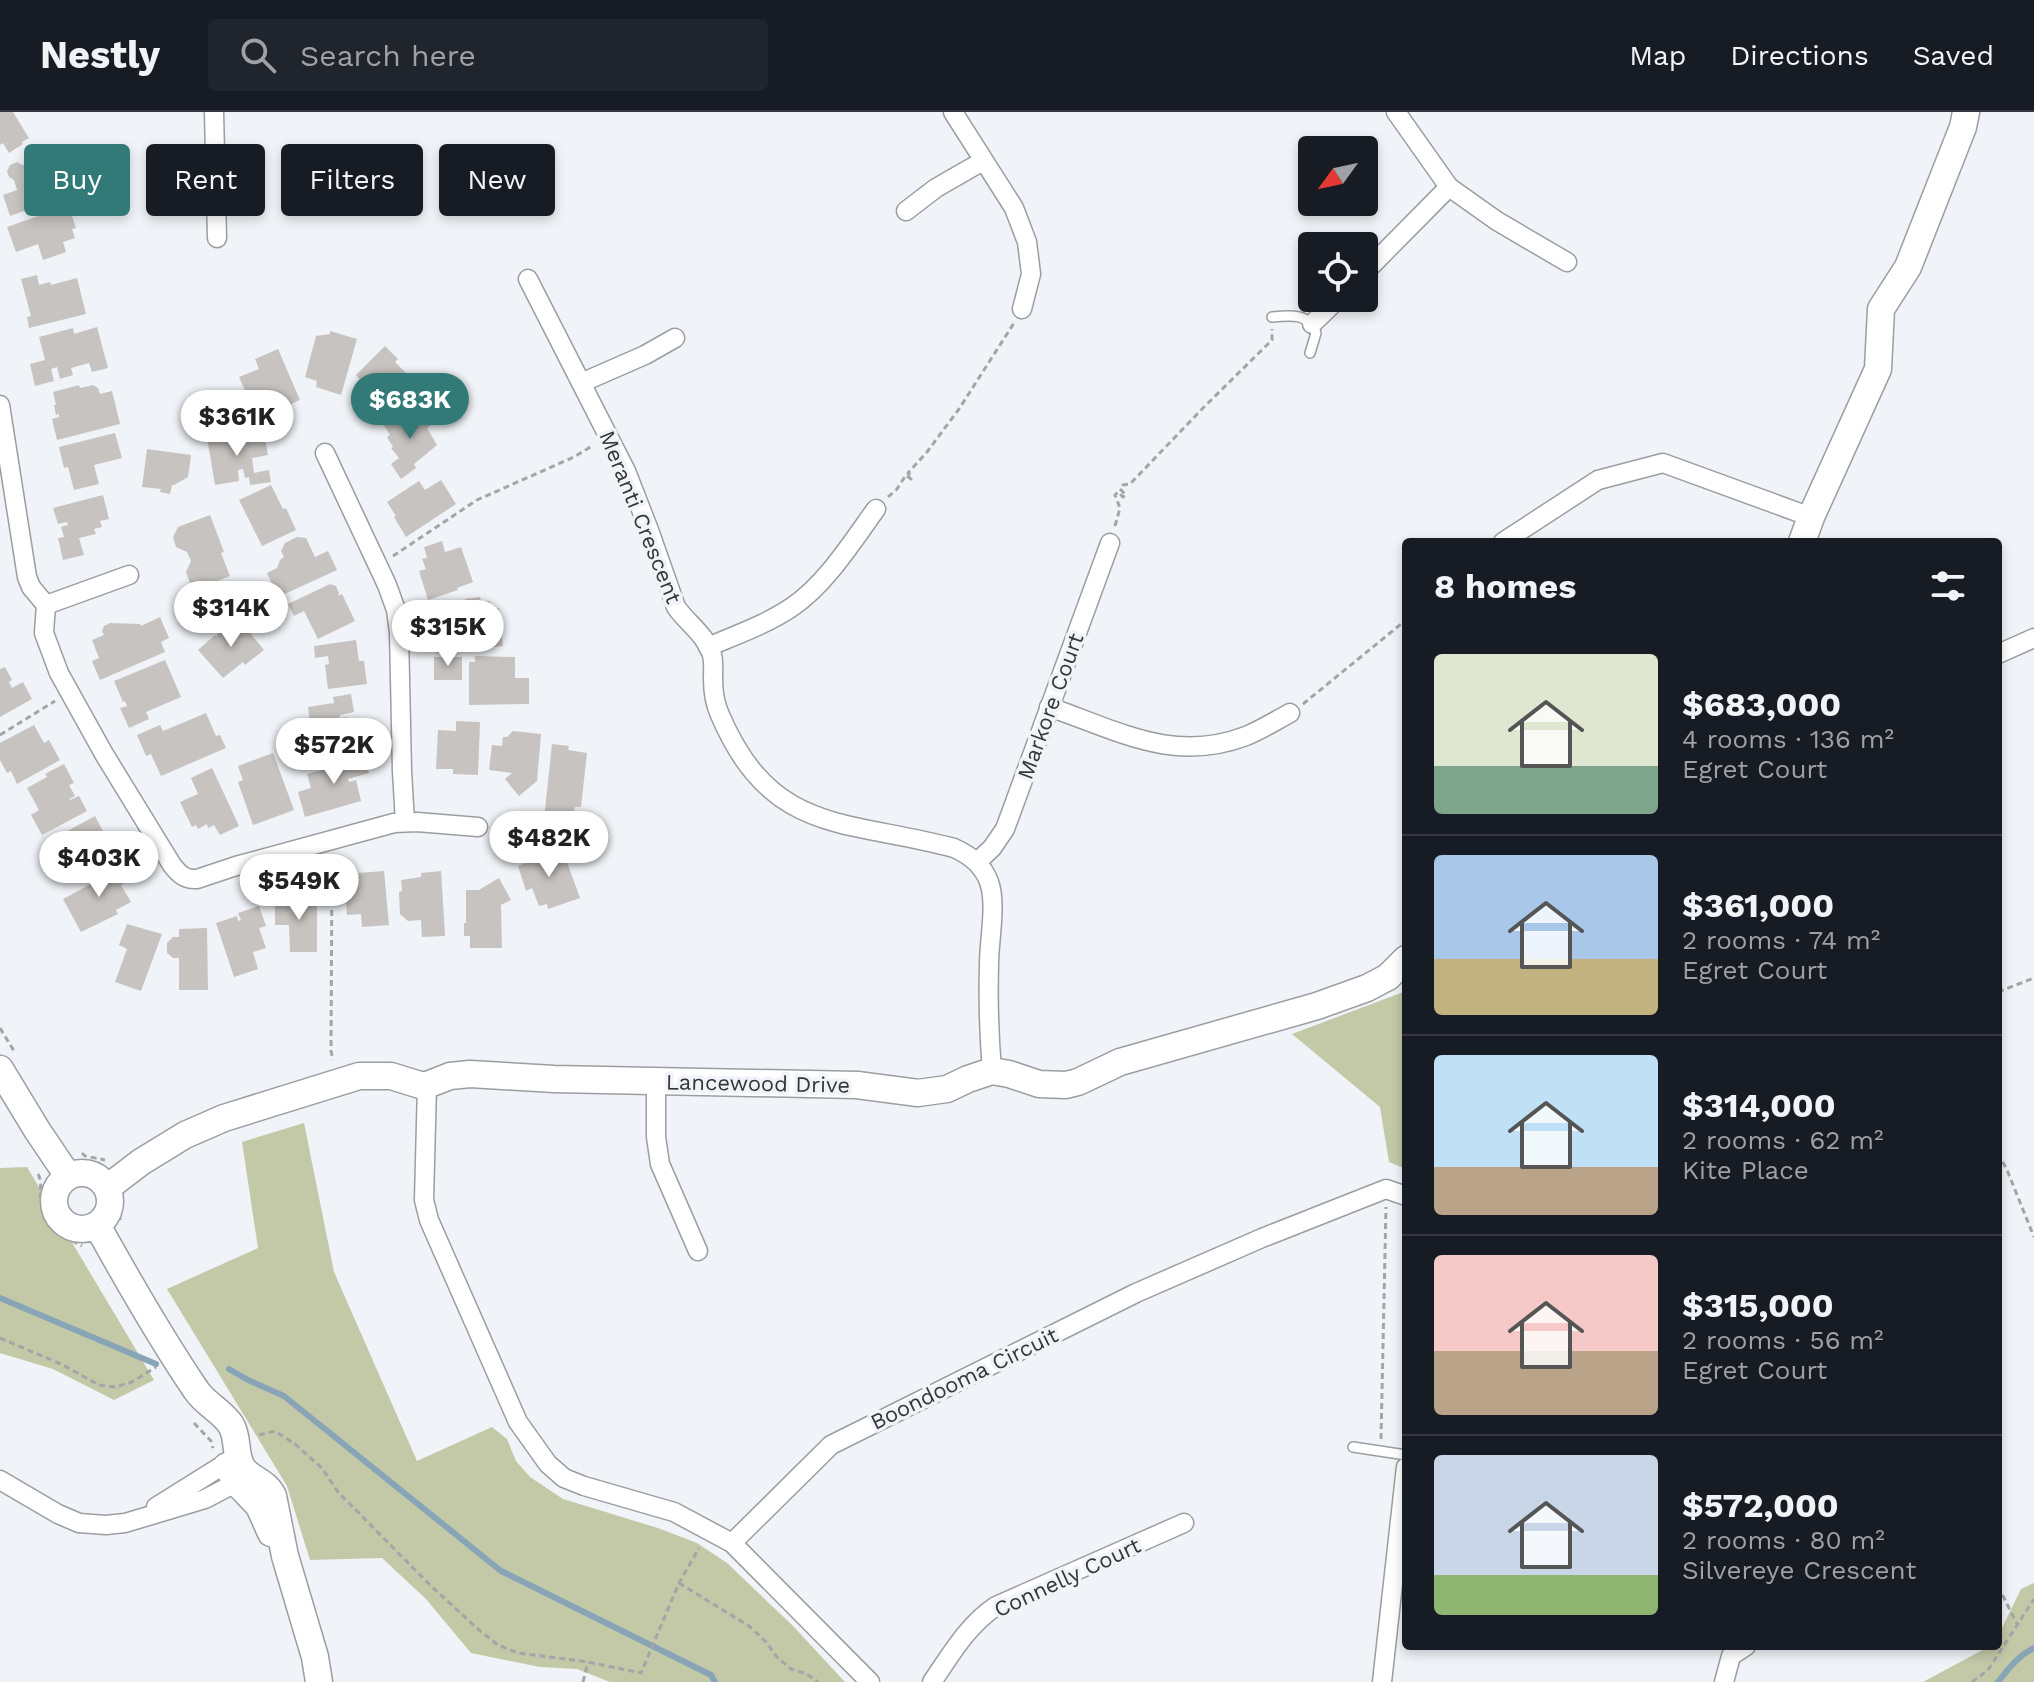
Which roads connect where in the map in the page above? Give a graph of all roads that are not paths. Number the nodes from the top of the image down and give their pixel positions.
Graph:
1 (214, 112) edge
2 (953, 112) edge
3 (1396, 112) edge
4 (1966, 112) edge
5 (983, 161) junction
6 (1449, 187) junction
7 (906, 211) dead end
8 (217, 238) dead end
9 (1378, 259) edge
10 (1567, 262) dead end
11 (528, 279) dead end
12 (1022, 309) road end
13 (1324, 312) edge
14 (1272, 317) road end
15 (1312, 324) junction
16 (675, 338) dead end
17 (1310, 353) dead end
18 (581, 383) junction
19 (0, 405) edge
20 (325, 453) dead end
21 (876, 509) road end
22 (1811, 517) junction
23 (1509, 538) edge
24 (1803, 538) edge
25 (1110, 543) road end
26 (129, 575) dead end
27 (46, 605) junction
28 (2034, 638) edge
29 (708, 647) junction
30 (2002, 652) edge
31 (1049, 707) junction
32 (1290, 713) road end
33 (405, 822) junction
34 (478, 827) dead end
35 (977, 862) junction
36 (1402, 963) edge
37 (8, 1061) edge
38 (992, 1071) junction
39 (656, 1081) junction
40 (427, 1085) junction
41 (68, 1176) junction
42 (116, 1195) junction
43 (1402, 1195) edge
44 (101, 1233) junction
45 (698, 1251) dead end
46 (1353, 1447) dead end
47 (1402, 1454) edge
48 (236, 1462) junction
49 (0, 1480) edge
50 (1402, 1503) edge
51 (1184, 1523) dead end
52 (732, 1543) junction
53 (1732, 1650) edge
54 (319, 1682) edge
55 (870, 1682) edge
56 (932, 1682) edge
57 (1382, 1682) edge
58 (1724, 1682) edge

1 - 8 street
2 - 5 street
3 - 6 street
4 - 22 street
5 - 7 street
5 - 12 street
6 - 9 street
6 - 10 street
11 - 18 street, Meranti Crescent
13 - 15 street
14 - 15 lane
15 - 17 lane
16 - 18 street
18 - 29 street, Meranti Crescent
19 - 27 street
20 - 33 street
21 - 29 street
22 - 23 street
22 - 24 street
25 - 31 street, Markore Court
26 - 27 street
27 - 33 street
28 - 30 street
29 - 35 street
31 - 32 street
31 - 35 street, Markore Court
33 - 34 street
35 - 38 street
36 - 38 street
37 - 41 street
38 - 39 street, Lancewood Drive
39 - 40 street, Lancewood Drive
39 - 45 street
40 - 42 street, Lancewood Drive
40 - 52 street
41 - 42 street
41 - 44 street
42 - 44 street
43 - 52 street, Boondooma Circuit
44 - 48 street
46 - 47 lane
48 - 49 street
48 - 54 street
50 - 57 street
51 - 56 street, Connelly Court
52 - 55 street
53 - 58 street

